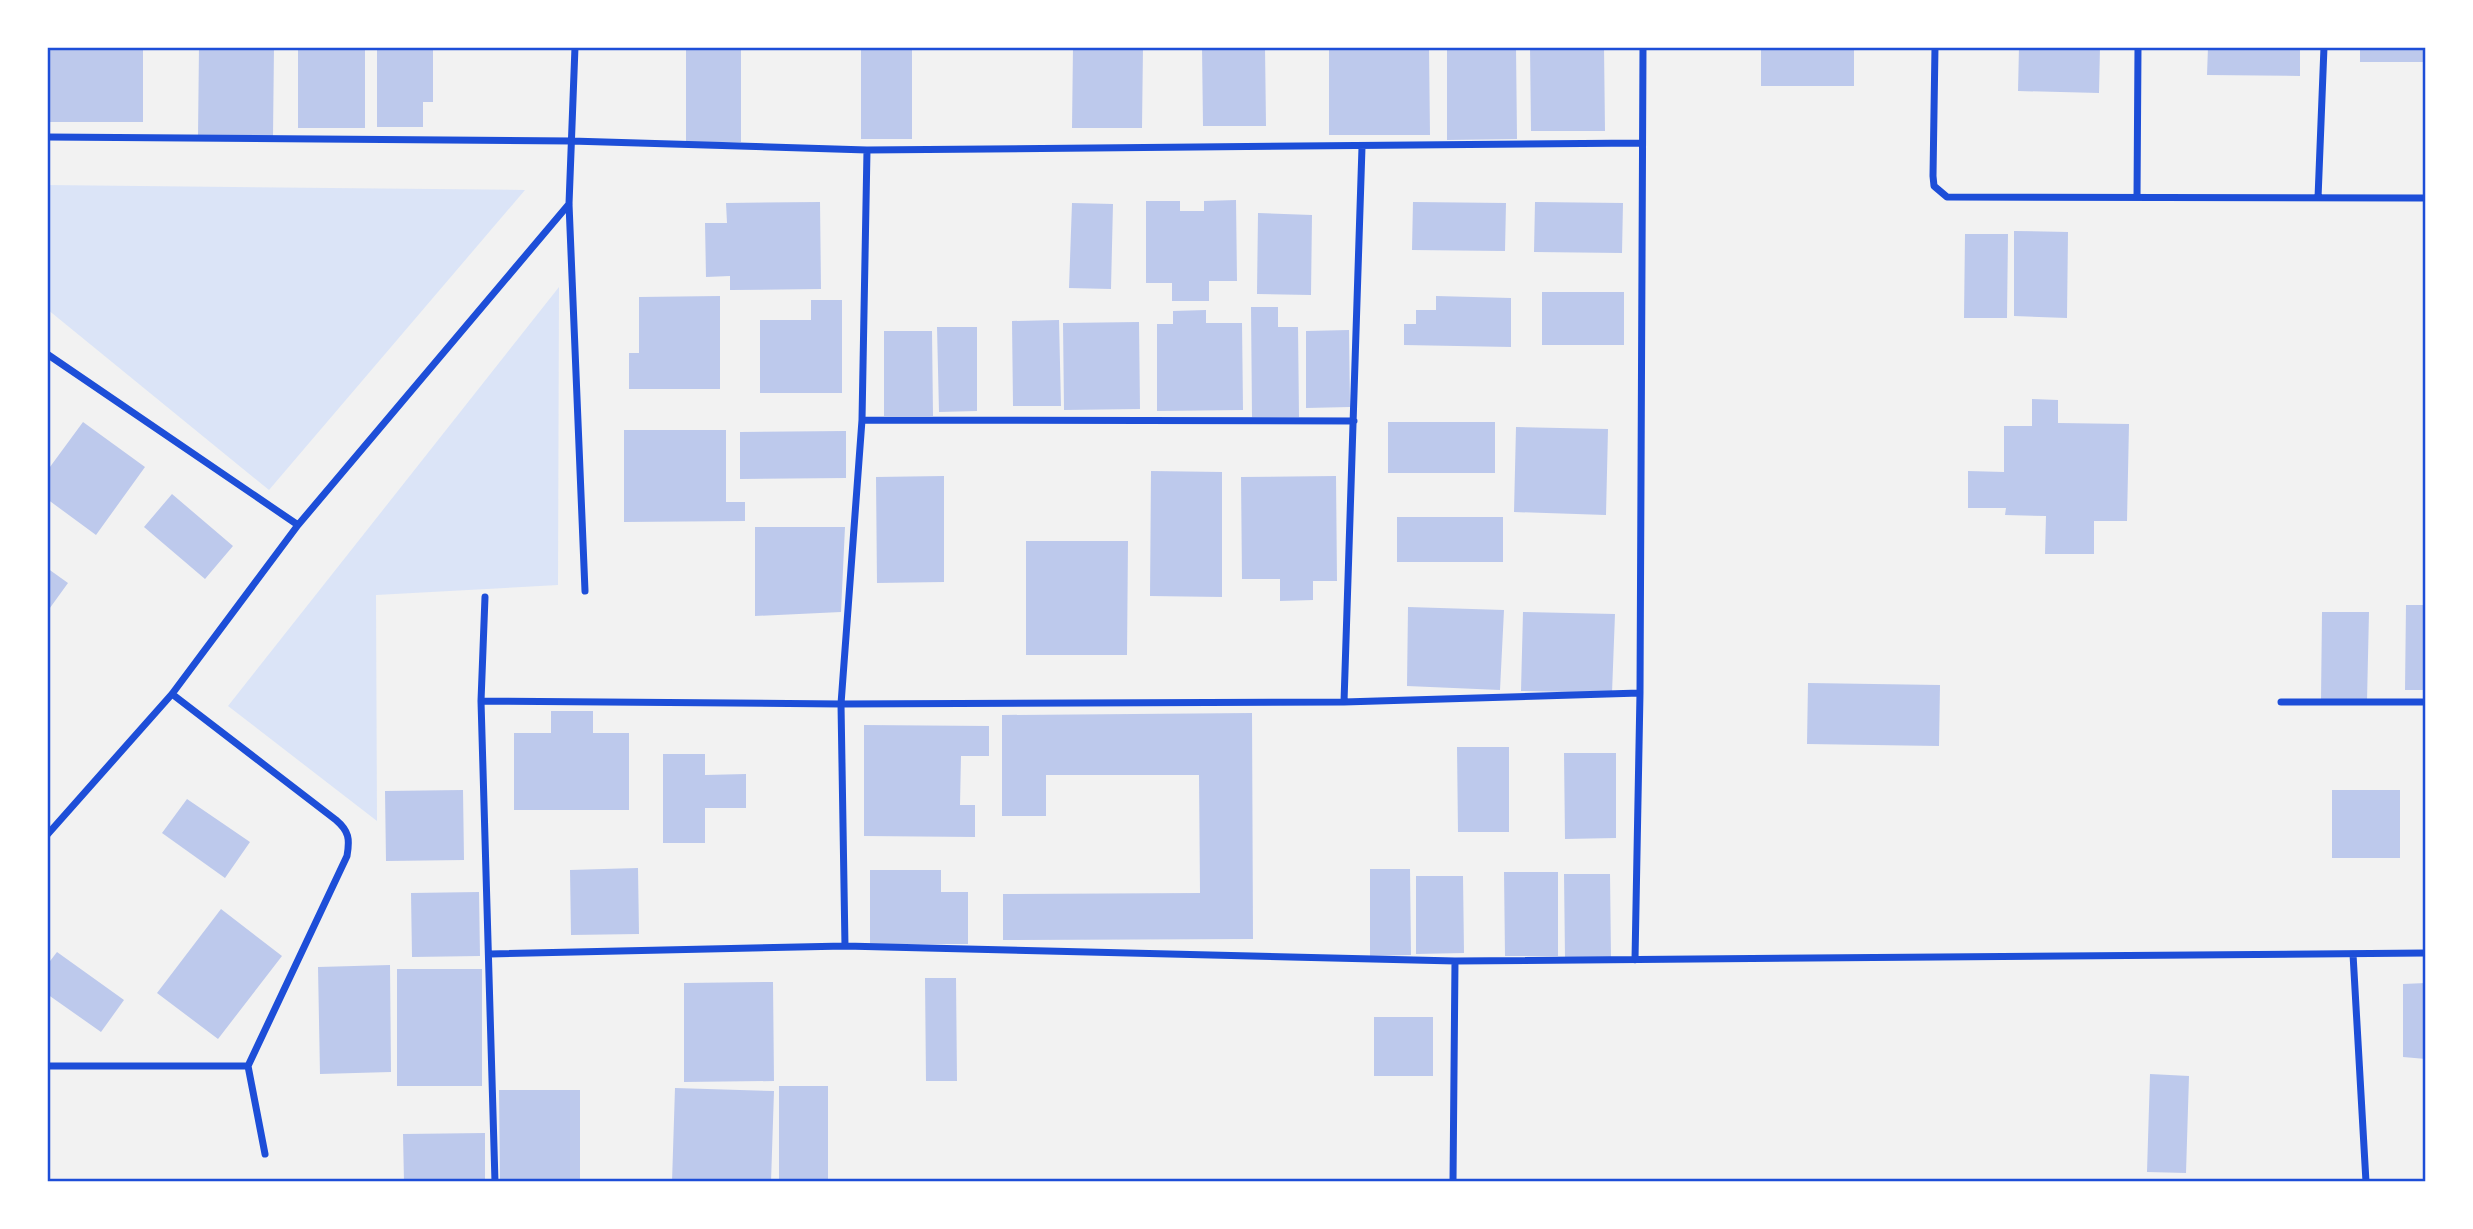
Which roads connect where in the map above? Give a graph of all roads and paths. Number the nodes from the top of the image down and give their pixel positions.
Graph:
1 (575, 47) edge
2 (1643, 47) edge
3 (1936, 47) edge
4 (2138, 47) edge
5 (2325, 47) edge
6 (47, 137) edge
7 (571, 141) junction
8 (1641, 143) junction
9 (1362, 147) junction
10 (867, 150) junction
11 (2137, 197) junction
12 (2318, 198) junction
13 (2426, 198) edge
14 (569, 204) junction
15 (49, 359) edge
16 (862, 421) junction
17 (1354, 421) junction
18 (298, 525) junction
19 (584, 591) dead end
20 (485, 597) dead end
21 (1640, 693) junction
22 (172, 694) junction
23 (481, 701) junction
24 (1344, 702) junction
25 (2281, 702) dead end
26 (2426, 702) edge
27 (841, 704) junction
28 (47, 835) edge
29 (845, 946) junction
30 (2426, 953) edge
31 (490, 954) junction
32 (2353, 954) junction
33 (1635, 960) junction
34 (1455, 961) junction
35 (47, 1066) edge
36 (248, 1066) junction
37 (265, 1153) dead end
38 (495, 1182) edge
39 (1453, 1182) edge
40 (2366, 1182) edge

1 - 7 street
2 - 8 street
3 - 11 street
4 - 11 street
5 - 12 street
6 - 7 street
7 - 10 street
7 - 14 street
8 - 9 street
8 - 21 street
9 - 10 street
9 - 17 street
10 - 16 street
11 - 12 street
12 - 13 street
14 - 18 street
14 - 19 street
15 - 18 street
16 - 17 street
16 - 27 street
17 - 24 street
18 - 22 street
20 - 23 street
21 - 24 street
21 - 33 street
22 - 28 street
22 - 36 street
23 - 27 street
23 - 31 street
24 - 27 street
25 - 26 street
27 - 29 street
29 - 31 street
29 - 34 street
30 - 32 street
31 - 38 street
32 - 33 street
32 - 40 street
33 - 34 street
34 - 39 street
35 - 36 street
36 - 37 street

